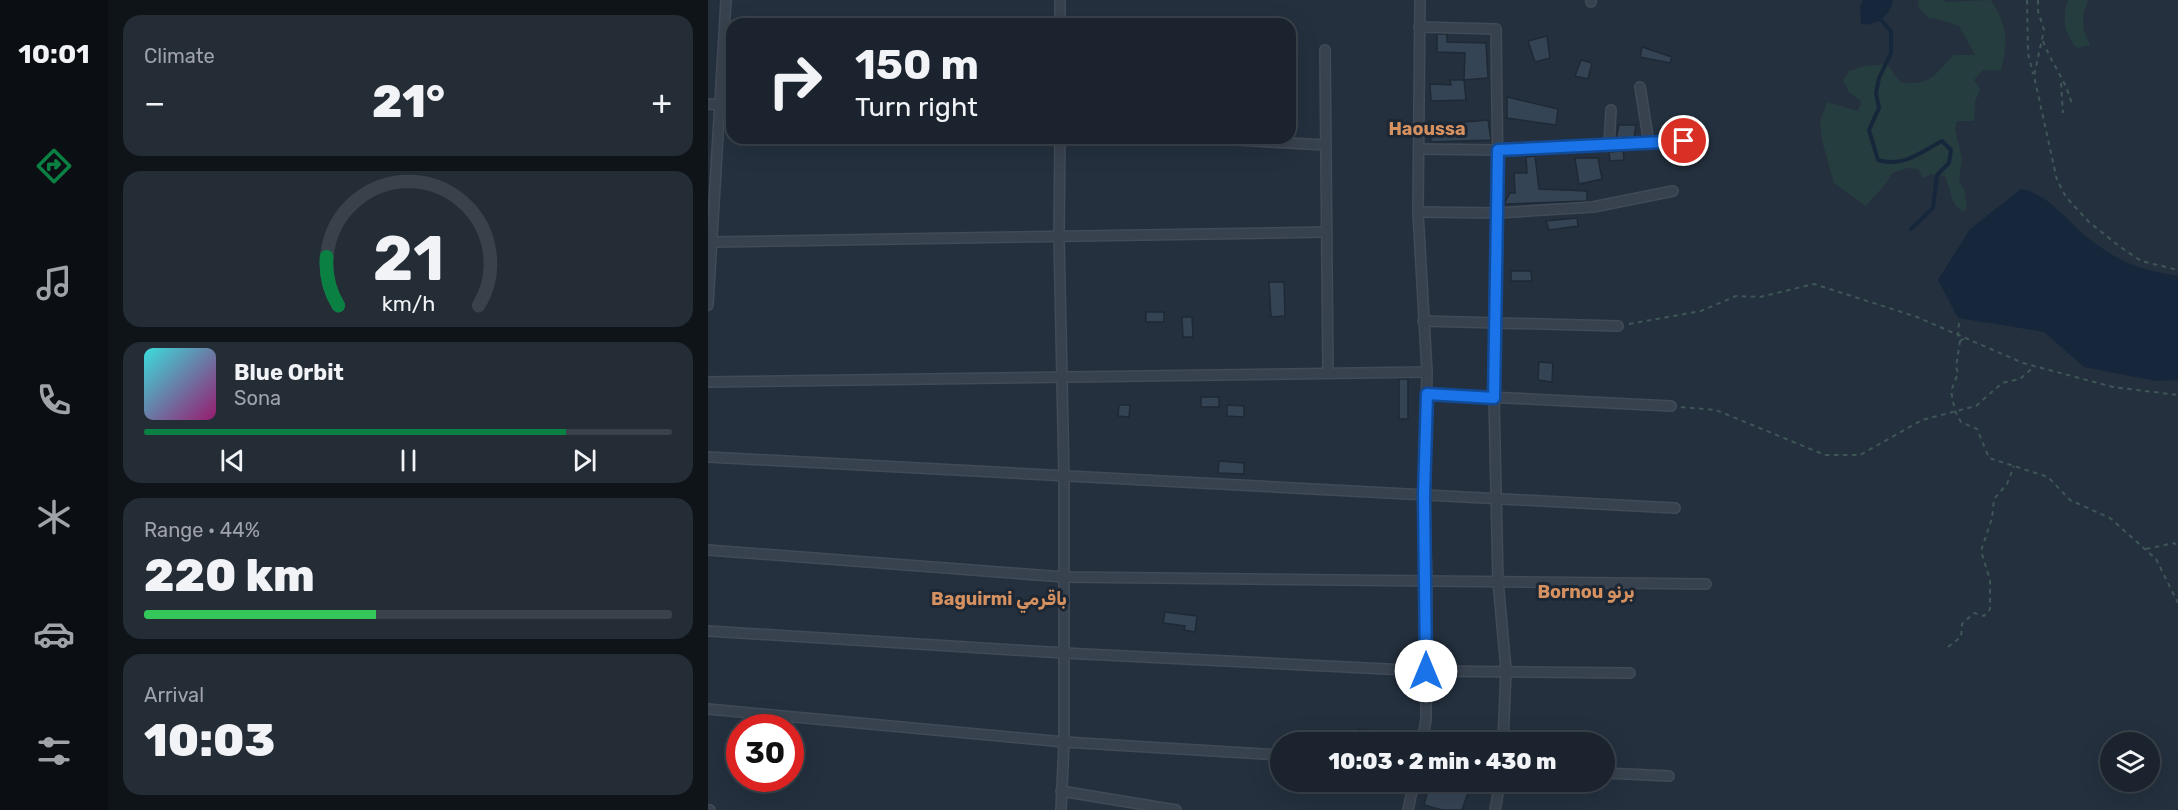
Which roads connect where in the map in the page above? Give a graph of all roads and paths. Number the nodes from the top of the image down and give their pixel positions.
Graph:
1 (726, 0) edge
2 (1060, 0) edge
3 (1420, 0) edge
4 (2027, 0) edge
5 (2038, 0) edge
6 (1060, 18) edge
7 (1419, 27) junction
8 (2043, 41) junction
9 (1325, 50) dead end
10 (2034, 76) junction
11 (2061, 80) junction
12 (1640, 87) dead end
13 (708, 104) edge
14 (719, 105) junction
15 (2072, 105) dead end
16 (726, 106) edge
17 (1611, 110) dead end
18 (2063, 113) dead end
19 (1684, 141) dead end
20 (1296, 143) edge
21 (1649, 143) junction
22 (1060, 144) edge
23 (1326, 145) junction
24 (1609, 145) junction
25 (1419, 149) junction
26 (1498, 150) junction
27 (1673, 191) dead end
28 (1418, 212) junction
29 (1498, 213) junction
30 (1327, 232) junction
31 (1059, 236) junction
32 (711, 242) junction
33 (2178, 270) edge
34 (708, 305) edge
35 (1424, 321) junction
36 (1959, 323) dead end
37 (1495, 324) junction
38 (1618, 326) joint
39 (1958, 335) junction
40 (1965, 338) junction
41 (1960, 341) junction
42 (2035, 366) junction
43 (1427, 372) junction
44 (1328, 374) junction
45 (1062, 376) junction
46 (708, 381) edge
47 (1427, 394) junction
48 (2178, 395) edge
49 (1494, 398) junction
50 (1671, 406) joint
51 (1955, 411) junction
52 (708, 457) edge
53 (2014, 466) junction
54 (1064, 477) junction
55 (1424, 495) junction
56 (1496, 499) junction
57 (1675, 508) dead end
58 (2178, 546) edge
59 (2145, 549) junction
60 (708, 550) edge
61 (1064, 577) junction
62 (1498, 580) junction
63 (1427, 581) junction
64 (1706, 584) dead end
65 (2178, 603) edge
66 (708, 631) edge
67 (1948, 647) dead end
68 (1064, 653) junction
69 (1506, 670) junction
70 (1426, 671) junction
71 (1630, 673) dead end
72 (708, 709) edge
73 (1424, 732) edge
74 (1503, 732) edge
75 (1064, 742) junction
76 (1270, 754) edge
77 (1615, 773) edge
78 (1670, 776) dead end
79 (1061, 791) junction
80 (1412, 792) edge
81 (1498, 792) edge
82 (1061, 810) edge
83 (1176, 810) edge
84 (1408, 810) edge
85 (1495, 810) edge

1 - 14 street
2 - 6 street
3 - 7 street
4 - 10 path
5 - 8 path
7 - 25 street
7 - 26 street
8 - 10 path
8 - 11 path
9 - 23 street
10 - 33 path
11 - 15 path
11 - 18 path
12 - 21 street
13 - 14 street
14 - 16 street
14 - 32 street
17 - 24 street
19 - 21 street
20 - 23 street
21 - 24 street
22 - 31 street
23 - 30 street
24 - 26 street
25 - 26 street
25 - 28 street
26 - 29 street
27 - 29 street
28 - 29 street
28 - 35 street
29 - 37 street
30 - 31 street
30 - 44 street
31 - 32 street
31 - 45 street
32 - 34 street
35 - 37 street
35 - 43 street
36 - 39 path
37 - 38 street
37 - 49 street
38 - 39 path
39 - 40 path
39 - 41 path
40 - 41 path
40 - 42 path
41 - 51 path
42 - 48 path
42 - 51 path
43 - 44 street
43 - 47 street
44 - 45 street
45 - 46 street
45 - 54 street
47 - 49 street
47 - 55 street
49 - 50 street
49 - 56 street
50 - 51 path
51 - 53 path
52 - 54 street
53 - 59 path
53 - 67 path
54 - 55 street
54 - 61 street
55 - 56 street
55 - 63 street
56 - 57 street
56 - 62 street
58 - 59 path
59 - 65 path
60 - 61 street
61 - 63 street
61 - 68 street
62 - 63 street
62 - 64 street
62 - 69 street
63 - 70 street
66 - 68 street
68 - 70 street
68 - 75 street
69 - 70 street
69 - 71 street
69 - 74 street
70 - 73 street
72 - 75 street
75 - 76 street
75 - 79 street
77 - 78 street
79 - 82 street
79 - 83 street
80 - 84 street
81 - 85 street

